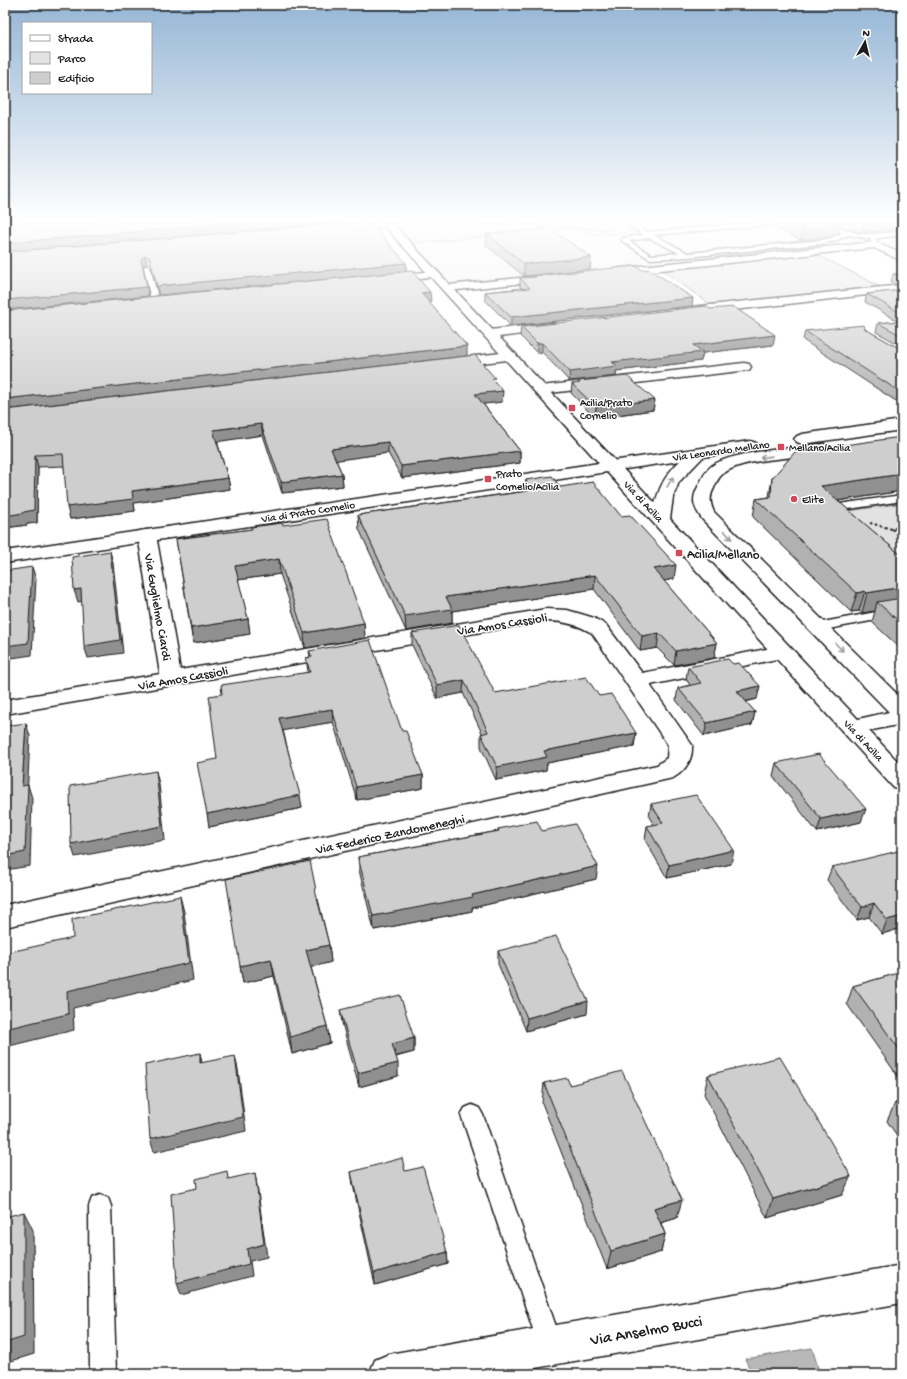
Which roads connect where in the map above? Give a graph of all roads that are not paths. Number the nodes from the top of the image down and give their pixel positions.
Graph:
1 (150, 286) edge
2 (464, 286) edge
3 (448, 288) joint
4 (902, 288) edge
5 (170, 299) edge
6 (151, 301) joint
7 (669, 314) edge
8 (560, 326) edge
9 (490, 334) junction
10 (510, 356) junction
11 (439, 364) edge
12 (744, 367) dead end
13 (541, 390) junction
14 (902, 425) edge
15 (893, 439) edge
16 (811, 444) junction
17 (698, 454) junction
18 (612, 466) junction
19 (902, 498) edge
20 (661, 519) junction
21 (846, 523) edge
22 (147, 536) junction
23 (5, 557) edge
24 (902, 611) edge
25 (818, 627) junction
26 (782, 652) junction
27 (171, 678) junction
28 (636, 681) junction
29 (5, 707) edge
30 (902, 712) edge
31 (902, 716) edge
32 (853, 727) junction
33 (902, 781) edge
34 (5, 916) edge
35 (472, 1116) dead end
36 (100, 1206) dead end
37 (902, 1284) edge
38 (551, 1345) junction
39 (465, 1368) edge
40 (103, 1374) edge
41 (389, 1374) edge

1 - 6 lane
2 - 3 street
3 - 9 street, Via di Acilia
4 - 7 street
5 - 6 street
8 - 9 street
9 - 10 street, Via di Acilia
10 - 11 street
10 - 13 street, Via di Acilia
12 - 13 street
13 - 18 street, Via di Acilia
14 - 16 street, Via Leonardo Mellano
15 - 16 street
16 - 17 street, Via Leonardo Mellano
16 -> 25 street
17 - 18 street, Via Leonardo Mellano
20 -> 17 street
18 - 20 street, Via di Acilia
18 - 22 street, Via di Prato Cornelio
19 - 21 lane
20 - 26 street, Via di Acilia
22 - 23 street, Via di Prato Cornelio
22 - 27 street, Via Guglielmo Ciardi
24 - 25 lane
25 -> 30 street
26 - 28 street
26 - 32 street, Via di Acilia
27 - 28 street, Via Amos Cassioli
27 - 29 street, Via Amos Cassioli
28 - 34 street, Via Federico Zandomeneghi
31 - 32 street
32 - 33 street, Via di Acilia
35 - 38 lane
36 - 40 lane
37 - 38 street, Via Anselmo Bucci
38 - 39 street, Via Anselmo Bucci
39 - 41 street, Via Anselmo Bucci

